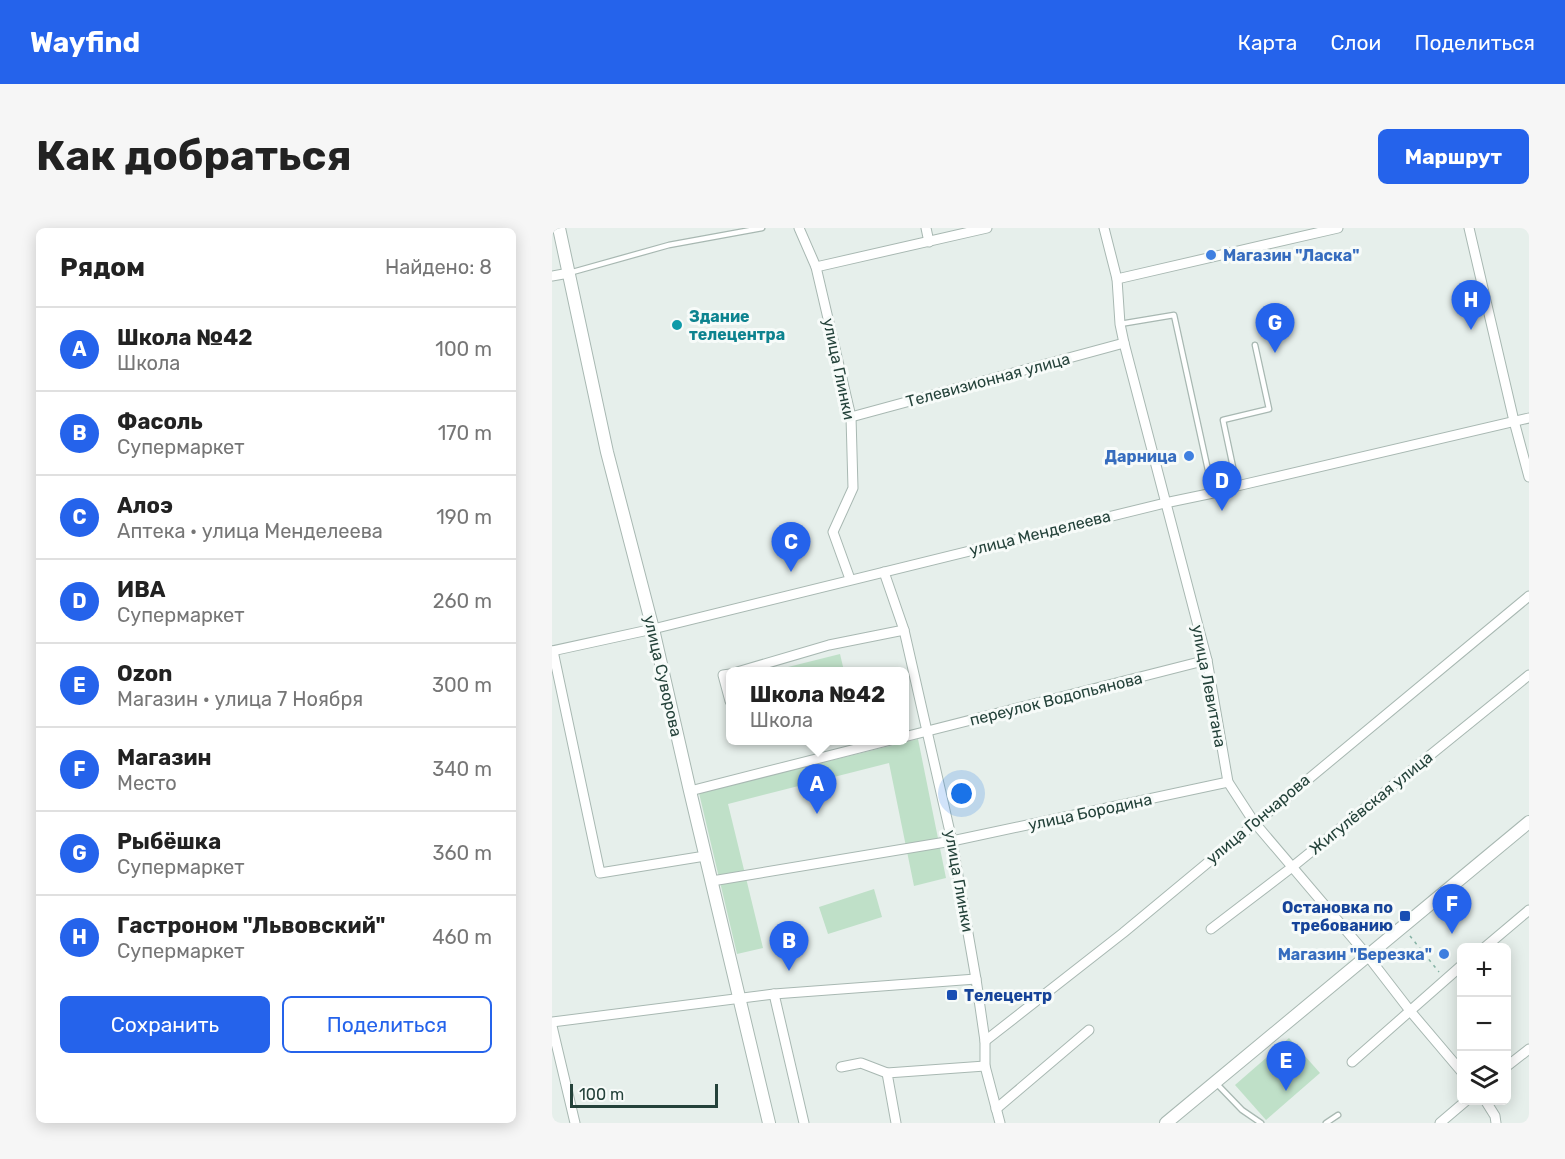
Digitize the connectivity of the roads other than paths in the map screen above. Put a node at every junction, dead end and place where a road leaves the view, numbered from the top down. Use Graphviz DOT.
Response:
graph roads {
  1 [pos="559,228"];
  2 [pos="762,228"];
  3 [pos="799,228"];
  4 [pos="926,228"];
  5 [pos="987,228"];
  6 [pos="1104,228"];
  7 [pos="1338,228"];
  8 [pos="1469,228"];
  9 [pos="929,242"];
  10 [pos="816,267"];
  11 [pos="569,273"];
  12 [pos="552,276"];
  13 [pos="1117,279"];
  14 [pos="1120,324"];
  15 [pos="1124,343"];
  16 [pos="1255,345"];
  17 [pos="851,417"];
  18 [pos="1529,418"];
  19 [pos="1514,421"];
  20 [pos="1529,477"];
  21 [pos="1236,486"];
  22 [pos="1213,493"];
  23 [pos="1166,503"];
  24 [pos="884,572"];
  25 [pos="850,579"];
  26 [pos="1529,596"];
  27 [pos="653,629"];
  28 [pos="904,630"];
  29 [pos="552,651"];
  30 [pos="1207,660"];
  31 [pos="754,667"];
  32 [pos="1529,675"];
  33 [pos="928,731"];
  34 [pos="909,736"];
  35 [pos="875,745"];
  36 [pos="1228,782"];
  37 [pos="690,791"];
  38 [pos="1254,822"];
  39 [pos="1529,822"];
  40 [pos="952,841"];
  41 [pos="705,856"];
  42 [pos="1291,868"];
  43 [pos="712,881"];
  44 [pos="1529,910"];
  45 [pos="1211,929"];
  46 [pos="1490,943"];
  47 [pos="1367,955"];
  48 [pos="1457,969"];
  49 [pos="976,979"];
  50 [pos="774,994"];
  51 [pos="740,999"];
  52 [pos="1410,1012"];
  53 [pos="552,1024"];
  54 [pos="1089,1030"];
  55 [pos="985,1041"];
  56 [pos="1529,1049"];
  57 [pos="1352,1062"];
  58 [pos="1511,1063"];
  59 [pos="985,1066"];
  60 [pos="1457,1066"];
  61 [pos="841,1067"];
  62 [pos="887,1073"];
  63 [pos="1216,1083"];
  64 [pos="1462,1105"];
  65 [pos="1488,1105"];
  66 [pos="996,1109"];
  67 [pos="1338,1115"];
  68 [pos="575,1123"];
  69 [pos="769,1123"];
  70 [pos="804,1123"];
  71 [pos="896,1123"];
  72 [pos="1000,1123"];
  73 [pos="1166,1123"];
  74 [pos="1261,1123"];
  75 [pos="1326,1123"];
  76 [pos="1440,1123"];
  77 [pos="1496,1123"];
  1 -- 11 [label="street, улица Суворова"];
  2 -- 11 [label="lane"];
  3 -- 10 [label="street, улица Глинки"];
  4 -- 9 [label="street"];
  5 -- 9 [label="street"];
  6 -- 13 [label="street, улица Левитана"];
  7 -- 13 [label="street"];
  8 -- 19 [label="street"];
  9 -- 10 [label="street"];
  10 -- 17 [label="street, улица Глинки"];
  11 -- 12 [label="street"];
  11 -- 27 [label="street, улица Суворова"];
  13 -- 14 [label="street, улица Левитана"];
  14 -- 15 [label="street, улица Левитана"];
  14 -- 22 [label="lane"];
  15 -- 17 [label="street, Телевизионная улица"];
  15 -- 23 [label="street, улица Левитана"];
  16 -- 21 [label="lane"];
  17 -- 25 [label="street, улица Глинки"];
  18 -- 19 [label="street, улица Менделеева"];
  19 -- 20 [label="street"];
  19 -- 21 [label="street, улица Менделеева"];
  21 -- 22 [label="street, улица Менделеева"];
  22 -- 23 [label="street, улица Менделеева"];
  23 -- 24 [label="street, улица Менделеева"];
  23 -- 30 [label="street, улица Левитана"];
  24 -- 25 [label="street, улица Менделеева"];
  24 -- 28 [label="street, улица Глинки"];
  25 -- 27 [label="street, улица Менделеева"];
  26 -- 38 [label="street, улица Гончарова"];
  27 -- 29 [label="street, улица Менделеева"];
  27 -- 37 [label="street, улица Суворова"];
  28 -- 31 [label="street"];
  28 -- 33 [label="street, улица Глинки"];
  29 -- 41 [label="street"];
  30 -- 33 [label="street, переулок Водопьянова"];
  30 -- 36 [label="street, улица Левитана"];
  32 -- 42 [label="street, Жигулёвская улица"];
  33 -- 34 [label="street, переулок Водопьянова"];
  33 -- 40 [label="street, улица Глинки"];
  35 -- 37 [label="street"];
  36 -- 38 [label="street, улица Левитана"];
  36 -- 40 [label="street, улица Бородина"];
  37 -- 41 [label="street, улица Суворова"];
  38 -- 42 [label="street, улица Левитана"];
  38 -- 55 [label="street, улица Гончарова"];
  39 -- 47 [label="street"];
  40 -- 43 [label="street, улица Бородина"];
  40 -- 49 [label="street, улица Глинки"];
  41 -- 43 [label="street, улица Суворова"];
  42 -- 45 [label="street, Жигулёвская улица"];
  42 -- 47 [label="street, улица Левитана"];
  43 -- 51 [label="street, улица Суворова"];
  44 -- 46 [label="street"];
  47 -- 52 [label="street, улица Левитана"];
  47 -- 63 [label="street"];
  48 -- 52 [label="street"];
  49 -- 50 [label="street"];
  49 -- 55 [label="street, улица Глинки"];
  50 -- 51 [label="street"];
  50 -- 70 [label="street"];
  51 -- 53 [label="street"];
  51 -- 69 [label="street, улица Суворова"];
  52 -- 57 [label="street"];
  52 -- 60 [label="street, улица Левитана"];
  53 -- 68 [label="street"];
  54 -- 66 [label="street"];
  55 -- 59 [label="street, улица Глинки"];
  56 -- 58 [label="street"];
  59 -- 62 [label="street"];
  59 -- 66 [label="street, улица Глинки"];
  61 -- 62 [label="street"];
  62 -- 71 [label="street"];
  63 -- 73 [label="street"];
  63 -- 74 [label="lane"];
  64 -- 76 [label="street"];
  65 -- 77 [label="street"];
  66 -- 72 [label="street, улица Глинки"];
  67 -- 75 [label="lane"];
}
